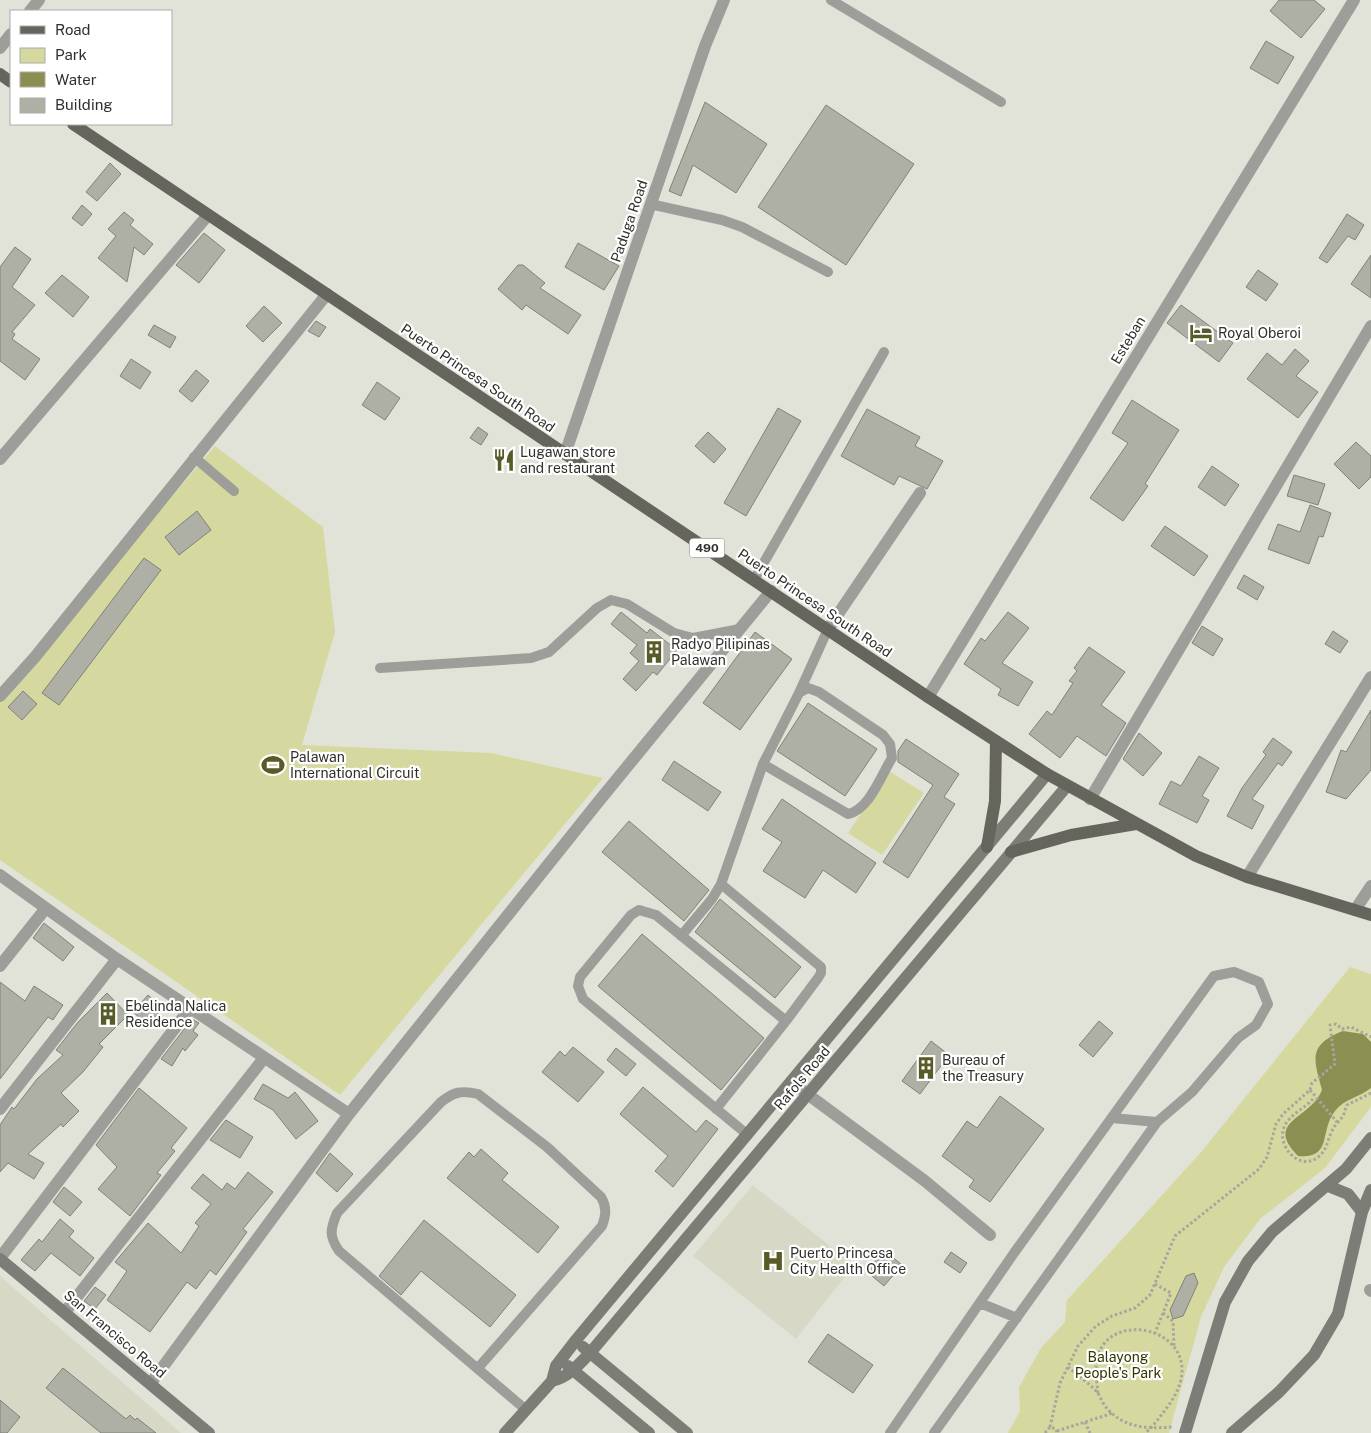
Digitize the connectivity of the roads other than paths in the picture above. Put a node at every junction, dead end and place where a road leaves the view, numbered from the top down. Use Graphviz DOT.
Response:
graph roads {
  1 [pos="39,0"];
  2 [pos="724,0"];
  3 [pos="831,0"];
  4 [pos="1354,0"];
  5 [pos="31,10"];
  6 [pos="10,35"];
  7 [pos="0,48"];
  8 [pos="1000,102"];
  9 [pos="74,125"];
  10 [pos="650,204"];
  11 [pos="208,215"];
  12 [pos="828,272"];
  13 [pos="326,294"];
  14 [pos="1371,326"];
  15 [pos="884,352"];
  16 [pos="566,454"];
  17 [pos="194,457"];
  18 [pos="0,459"];
  19 [pos="234,491"];
  20 [pos="920,493"];
  21 [pos="754,580"];
  22 [pos="771,591"];
  23 [pos="740,629"];
  24 [pos="828,629"];
  25 [pos="380,668"];
  26 [pos="1371,677"];
  27 [pos="799,693"];
  28 [pos="0,696"];
  29 [pos="928,696"];
  30 [pos="996,741"];
  31 [pos="763,764"];
  32 [pos="1047,774"];
  33 [pos="1067,786"];
  34 [pos="1090,799"];
  35 [pos="1136,824"];
  36 [pos="987,847"];
  37 [pos="1011,852"];
  38 [pos="0,875"];
  39 [pos="1247,877"];
  40 [pos="721,884"];
  41 [pos="1371,886"];
  42 [pos="46,908"];
  43 [pos="1355,910"];
  44 [pos="1371,915"];
  45 [pos="681,936"];
  46 [pos="117,959"];
  47 [pos="0,966"];
  48 [pos="191,1007"];
  49 [pos="786,1021"];
  50 [pos="264,1058"];
  51 [pos="791,1082"];
  52 [pos="808,1094"];
  53 [pos="0,1109"];
  54 [pos="716,1109"];
  55 [pos="349,1114"];
  56 [pos="1112,1118"];
  57 [pos="1157,1122"];
  58 [pos="748,1135"];
  59 [pos="1371,1138"];
  60 [pos="1328,1186"];
  61 [pos="1371,1190"];
  62 [pos="1362,1212"];
  63 [pos="990,1235"];
  64 [pos="0,1258"];
  65 [pos="980,1303"];
  66 [pos="65,1312"];
  67 [pos="1016,1318"];
  68 [pos="576,1340"];
  69 [pos="590,1352"];
  70 [pos="560,1360"];
  71 [pos="478,1368"];
  72 [pos="573,1370"];
  73 [pos="552,1381"];
  74 [pos="151,1383"];
  75 [pos="525,1409"];
  76 [pos="1189,1431"];
  77 [pos="209,1433"];
  78 [pos="504,1433"];
  79 [pos="649,1433"];
  80 [pos="687,1433"];
  81 [pos="890,1433"];
  82 [pos="934,1433"];
  83 [pos="1232,1433"];
  1 -- 5 [label="street"];
  2 -- 10 [label="street, Paduga Road"];
  3 -- 8 [label="lane"];
  4 -- 29 [label="street, Esteban"];
  6 -- 7 [label="street"];
  9 -- 11 [label="main road, Puerto Princesa South Road / 490"];
  10 -- 12 [label="lane"];
  10 -- 16 [label="street, Paduga Road"];
  11 -- 13 [label="main road, Puerto Princesa South Road / 490"];
  11 -- 18 [label="street"];
  13 -- 16 [label="main road, Puerto Princesa South Road / 490"];
  13 -- 17 [label="street"];
  14 -- 34 [label="street"];
  15 -- 21 [label="lane"];
  16 -- 21 [label="main road, Puerto Princesa South Road / 490"];
  17 -- 19 [label="lane"];
  17 -- 28 [label="street"];
  20 -- 24 [label="street"];
  21 -- 22 [label="main road, Puerto Princesa South Road / 490"];
  22 -- 23 [label="street"];
  22 -- 24 [label="main road, Puerto Princesa South Road / 490"];
  23 -- 25 [label="lane"];
  23 -- 55 [label="street"];
  24 -- 27 [label="lane"];
  24 -- 29 [label="main road, Puerto Princesa South Road / 490"];
  26 -- 39 [label="street"];
  27 -- 31 [label="lane"];
  27 -- 31 [label="lane"];
  29 -- 30 [label="main road, Puerto Princesa South Road / 490"];
  30 -- 32 [label="main road, Puerto Princesa South Road / 490"];
  30 -- 36 [label="main road"];
  31 -- 40 [label="lane"];
  32 -- 33 [label="main road, Puerto Princesa South Road / 490"];
  32 -- 36 [label="street, Rafols Road"];
  33 -- 34 [label="main road, Puerto Princesa South Road / 490"];
  33 -- 37 [label="street, Rafols Road"];
  34 -- 35 [label="main road, Puerto Princesa South Road / 490"];
  35 -- 37 [label="main road"];
  35 -- 39 [label="main road, Puerto Princesa South Road / 490"];
  36 -- 51 [label="street, Rafols Road"];
  37 -- 52 [label="street, Rafols Road"];
  38 -- 42 [label="street"];
  39 -- 43 [label="main road, Puerto Princesa South Road / 490"];
  40 -- 45 [label="lane"];
  40 -- 49 [label="lane"];
  41 -- 43 [label="street"];
  42 -- 46 [label="street"];
  42 -- 47 [label="street"];
  43 -- 44 [label="main road, Puerto Princesa South Road / 490"];
  45 -- 49 [label="lane"];
  45 -- 54 [label="lane"];
  46 -- 48 [label="street"];
  46 -- 53 [label="street"];
  48 -- 50 [label="street"];
  48 -- 64 [label="street"];
  49 -- 54 [label="lane"];
  50 -- 55 [label="street"];
  50 -- 66 [label="street"];
  51 -- 52 [label="street"];
  51 -- 58 [label="street, Rafols Road"];
  52 -- 63 [label="street"];
  52 -- 69 [label="street, Rafols Road"];
  54 -- 58 [label="lane"];
  55 -- 74 [label="street"];
  56 -- 57 [label="lane"];
  56 -- 57 [label="lane"];
  56 -- 65 [label="lane"];
  57 -- 67 [label="lane"];
  58 -- 68 [label="street, Rafols Road"];
  59 -- 60 [label="street"];
  60 -- 62 [label="street"];
  60 -- 76 [label="street"];
  61 -- 62 [label="street"];
  62 -- 83 [label="street"];
  64 -- 66 [label="street, San Francisco Road"];
  65 -- 67 [label="lane"];
  65 -- 81 [label="lane"];
  66 -- 74 [label="street, San Francisco Road"];
  67 -- 82 [label="lane"];
  68 -- 69 [label="street"];
  68 -- 70 [label="street, Rafols Road"];
  69 -- 72 [label="street, Rafols Road"];
  69 -- 80 [label="street"];
  70 -- 72 [label="street"];
  70 -- 73 [label="street, Rafols Road"];
  71 -- 71 [label="lane"];
  71 -- 75 [label="lane"];
  72 -- 73 [label="street, Rafols Road"];
  72 -- 79 [label="street"];
  73 -- 75 [label="street, Rafols Road"];
  74 -- 77 [label="street, San Francisco Road"];
  75 -- 78 [label="street, Rafols Road"];
}
